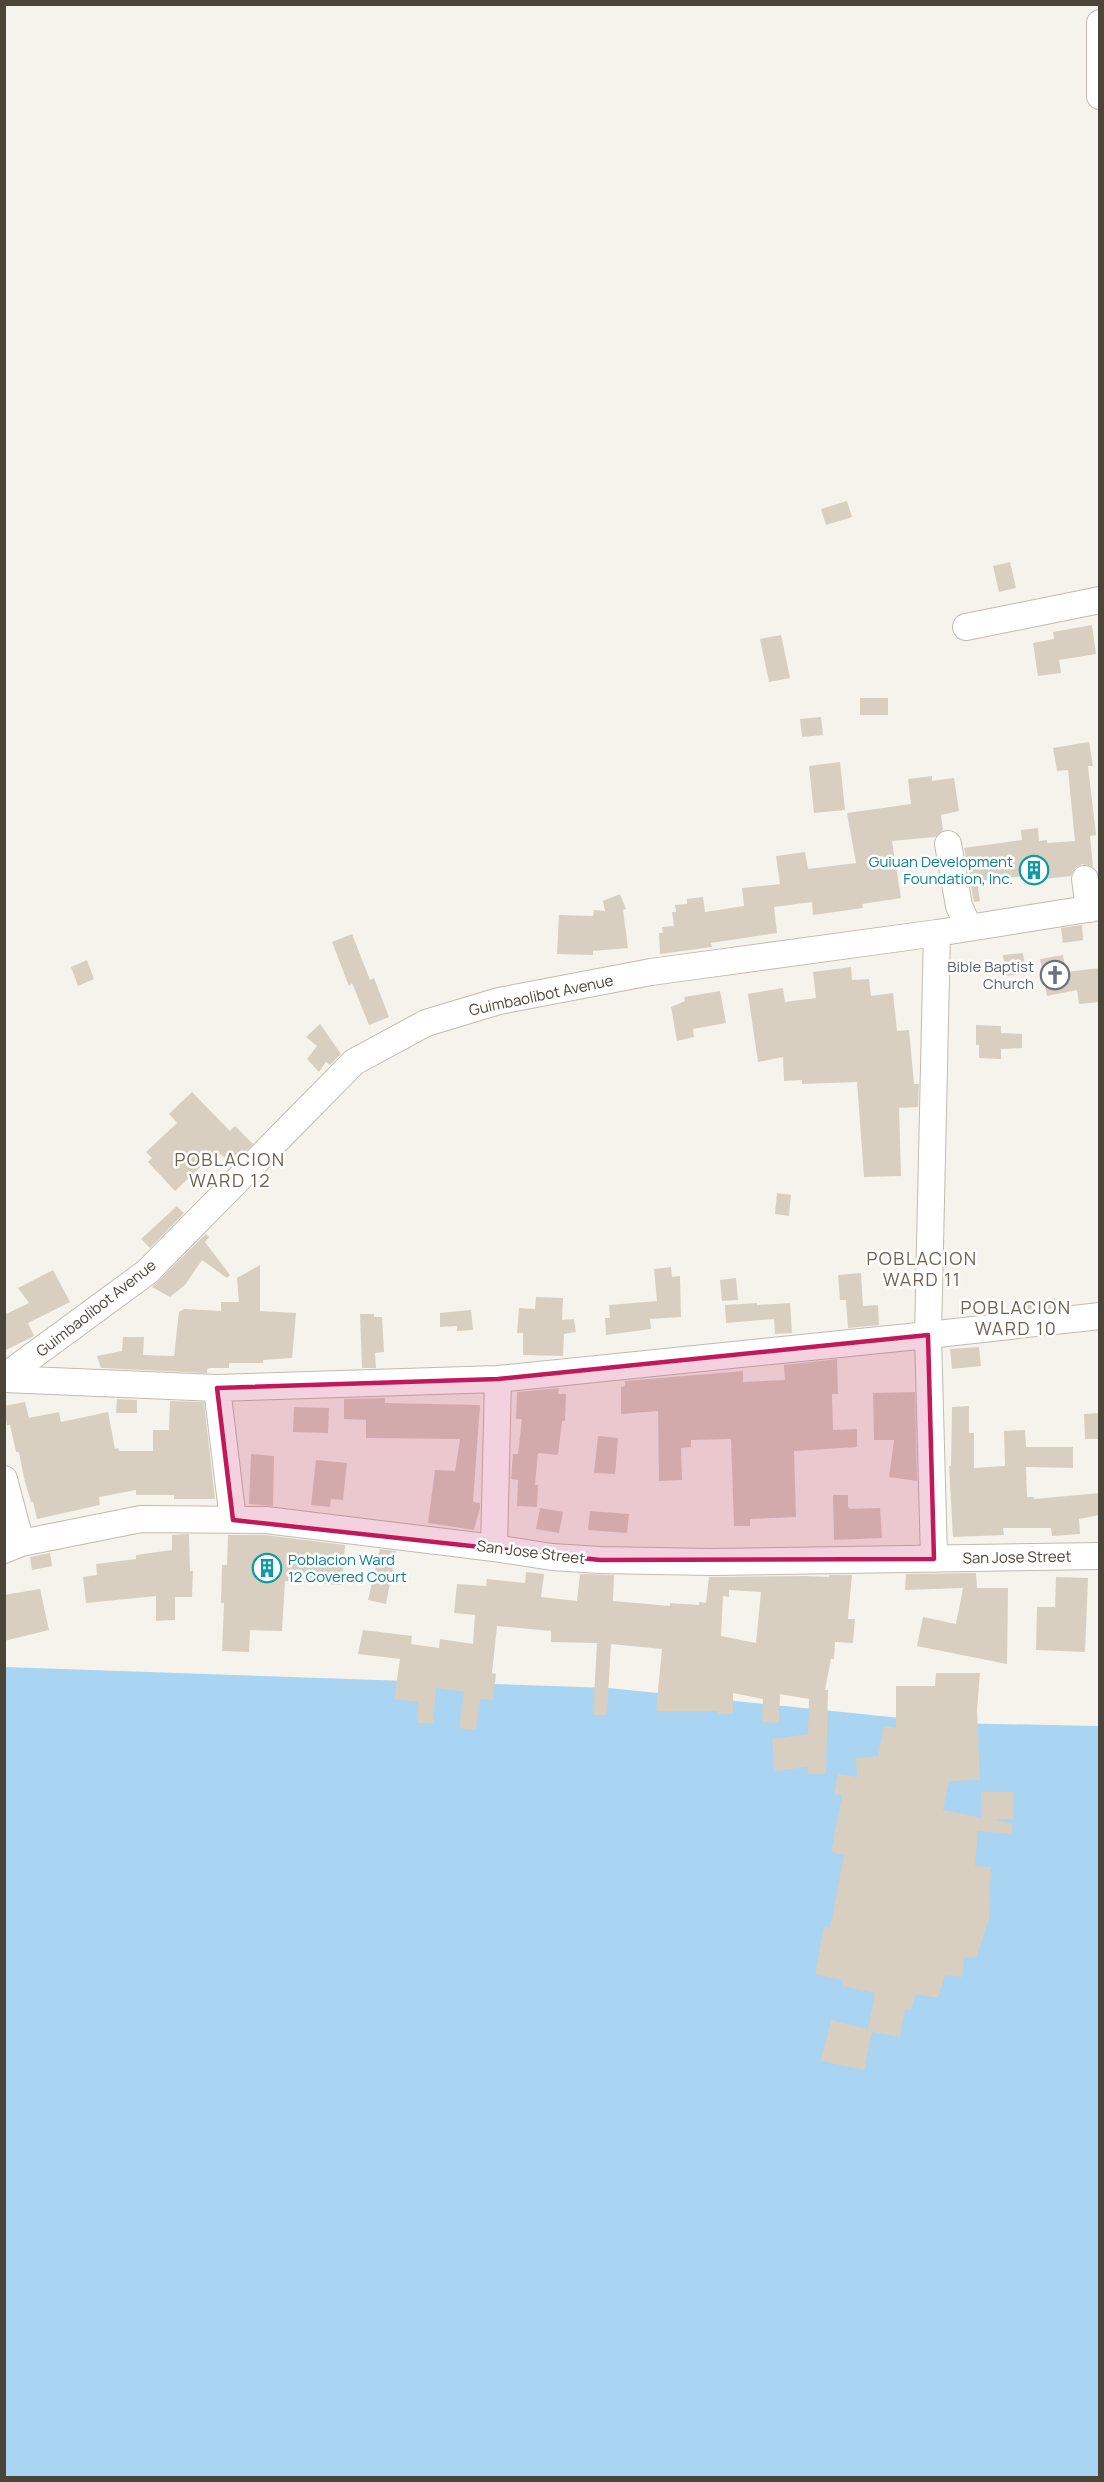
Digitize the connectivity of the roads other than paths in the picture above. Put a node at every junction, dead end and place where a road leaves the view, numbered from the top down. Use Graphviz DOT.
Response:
graph roads {
  1 [pos="1100,23"];
  2 [pos="1100,96"];
  3 [pos="1100,600"];
  4 [pos="966,627"];
  5 [pos="948,844"];
  6 [pos="1085,879"];
  7 [pos="1094,908"];
  8 [pos="969,928"];
  9 [pos="937,933"];
  10 [pos="1100,1316"];
  11 [pos="928,1335"];
  12 [pos="4,1378"];
  13 [pos="498,1378"];
  14 [pos="217,1388"];
  15 [pos="4,1479"];
  16 [pos="233,1520"];
  17 [pos="13,1546"];
  18 [pos="494,1548"];
  19 [pos="1100,1556"];
  20 [pos="934,1559"];
  1 -- 2 [label="street"];
  3 -- 4 [label="street"];
  5 -- 8 [label="street"];
  6 -- 7 [label="street"];
  7 -- 8 [label="street, Guimbaolibot Avenue"];
  8 -- 9 [label="street, Guimbaolibot Avenue"];
  9 -- 11 [label="street"];
  9 -- 12 [label="street, Guimbaolibot Avenue"];
  10 -- 11 [label="street"];
  11 -- 13 [label="street"];
  11 -- 20 [label="street"];
  12 -- 14 [label="street"];
  13 -- 14 [label="street"];
  13 -- 18 [label="street"];
  14 -- 16 [label="street"];
  15 -- 17 [label="street"];
  16 -- 17 [label="street, San Jose Street"];
  16 -- 18 [label="street, San Jose Street"];
  18 -- 20 [label="street, San Jose Street"];
  19 -- 20 [label="street, San Jose Street"];
}
